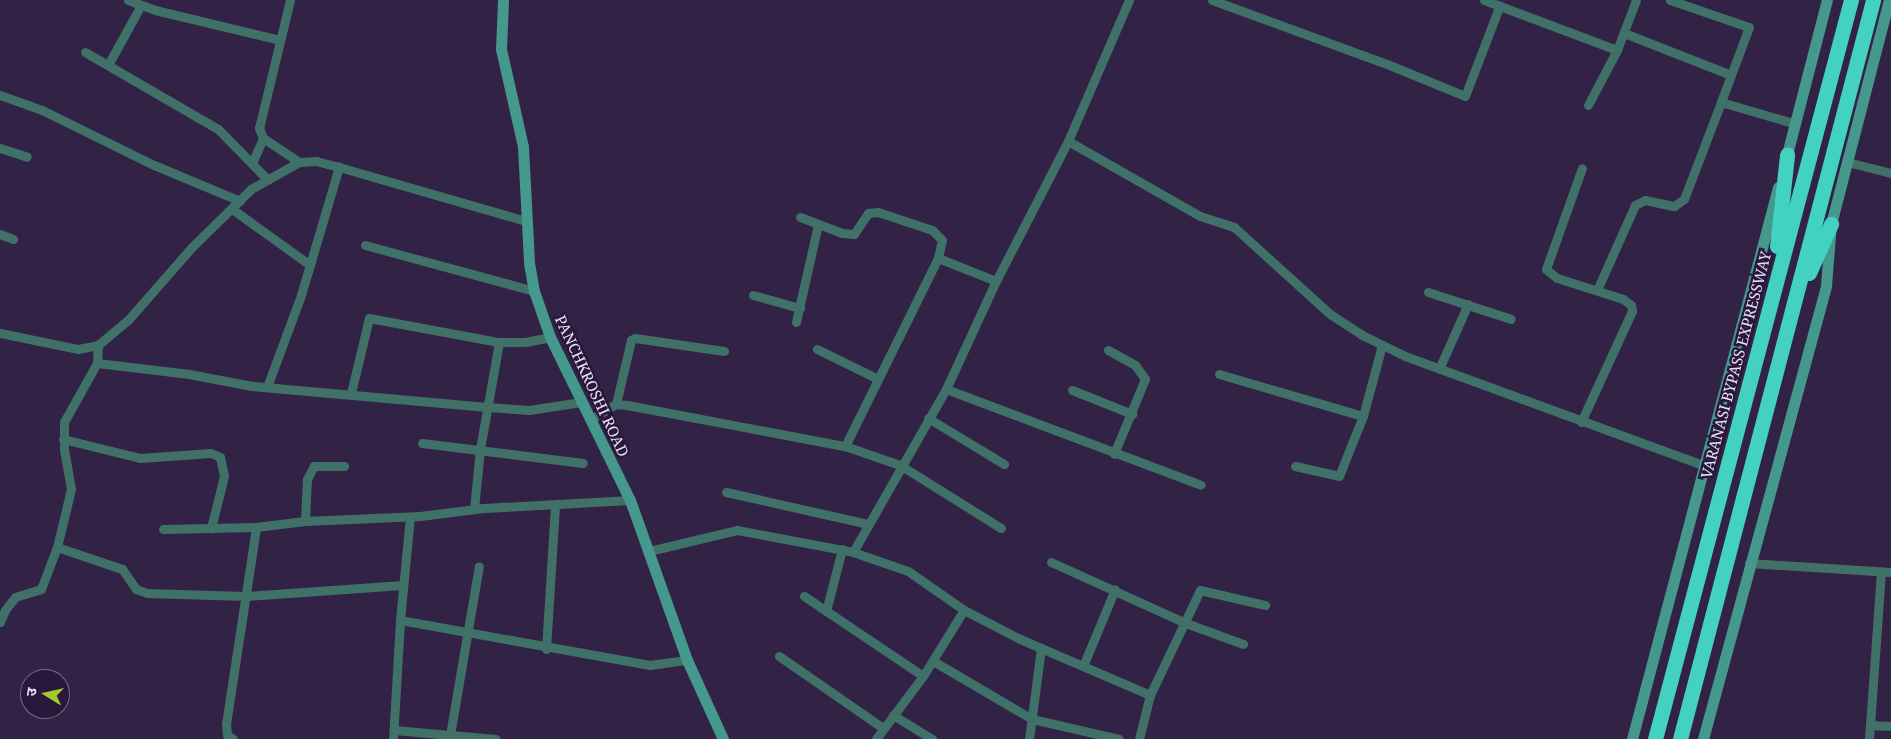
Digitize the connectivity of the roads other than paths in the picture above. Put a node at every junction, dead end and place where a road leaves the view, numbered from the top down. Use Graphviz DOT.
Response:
graph roads {
  1 [pos="128,0"];
  2 [pos="290,0"];
  3 [pos="503,0"];
  4 [pos="1129,0"];
  5 [pos="1212,0"];
  6 [pos="1484,0"];
  7 [pos="1636,0"];
  8 [pos="1670,0"];
  9 [pos="1827,0"];
  10 [pos="1851,0"];
  11 [pos="1873,0"];
  12 [pos="1889,0"];
  13 [pos="141,5"];
  14 [pos="1500,6"];
  15 [pos="1624,33"];
  16 [pos="280,40"];
  17 [pos="1616,50"];
  18 [pos="85,52"];
  19 [pos="108,65"];
  20 [pos="1732,75"];
  21 [pos="0,95"];
  22 [pos="1721,102"];
  23 [pos="1588,106"];
  24 [pos="1796,124"];
  25 [pos="263,138"];
  26 [pos="1068,141"];
  27 [pos="0,148"];
  28 [pos="1787,156"];
  29 [pos="27,158"];
  30 [pos="299,162"];
  31 [pos="1847,162"];
  32 [pos="252,163"];
  33 [pos="339,167"];
  34 [pos="1582,168"];
  35 [pos="1891,173"];
  36 [pos="268,180"];
  37 [pos="240,201"];
  38 [pos="232,208"];
  39 [pos="800,218"];
  40 [pos="526,220"];
  41 [pos="818,224"];
  42 [pos="1831,224"];
  43 [pos="0,234"];
  44 [pos="13,239"];
  45 [pos="365,244"];
  46 [pos="938,258"];
  47 [pos="310,265"];
  48 [pos="996,281"];
  49 [pos="534,290"];
  50 [pos="1597,290"];
  51 [pos="1428,292"];
  52 [pos="753,295"];
  53 [pos="1468,304"];
  54 [pos="800,308"];
  55 [pos="1792,311"];
  56 [pos="1766,317"];
  57 [pos="1511,319"];
  58 [pos="796,322"];
  59 [pos="0,333"];
  60 [pos="550,337"];
  61 [pos="499,342"];
  62 [pos="98,345"];
  63 [pos="1382,345"];
  64 [pos="817,349"];
  65 [pos="1108,350"];
  66 [pos="724,351"];
  67 [pos="97,363"];
  68 [pos="1438,369"];
  69 [pos="1219,374"];
  70 [pos="878,379"];
  71 [pos="267,387"];
  72 [pos="946,389"];
  73 [pos="1072,390"];
  74 [pos="352,393"];
  75 [pos="581,402"];
  76 [pos="616,404"];
  77 [pos="487,407"];
  78 [pos="1132,414"];
  79 [pos="1364,416"];
  80 [pos="928,418"];
  81 [pos="590,420"];
  82 [pos="1581,422"];
  83 [pos="64,439"];
  84 [pos="422,443"];
  85 [pos="845,446"];
  86 [pos="480,448"];
  87 [pos="1114,454"];
  88 [pos="584,463"];
  89 [pos="1004,464"];
  90 [pos="900,465"];
  91 [pos="344,466"];
  92 [pos="1295,466"];
  93 [pos="1706,466"];
  94 [pos="1201,485"];
  95 [pos="726,492"];
  96 [pos="630,500"];
  97 [pos="555,506"];
  98 [pos="474,509"];
  99 [pos="410,517"];
  100 [pos="305,521"];
  101 [pos="868,524"];
  102 [pos="256,527"];
  103 [pos="211,528"];
  104 [pos="1001,528"];
  105 [pos="163,529"];
  106 [pos="57,547"];
  107 [pos="842,549"];
  108 [pos="649,551"];
  109 [pos="853,552"];
  110 [pos="1051,562"];
  111 [pos="1749,563"];
  112 [pos="479,566"];
  113 [pos="1886,572"];
  114 [pos="404,585"];
  115 [pos="1115,589"];
  116 [pos="246,596"];
  117 [pos="804,596"];
  118 [pos="1265,605"];
  119 [pos="964,610"];
  120 [pos="826,611"];
  121 [pos="400,620"];
  122 [pos="0,622"];
  123 [pos="1183,622"];
  124 [pos="468,630"];
  125 [pos="1243,644"];
  126 [pos="1042,648"];
  127 [pos="546,649"];
  128 [pos="779,656"];
  129 [pos="687,660"];
  130 [pos="933,661"];
  131 [pos="1083,666"];
  132 [pos="924,676"];
  133 [pos="1150,696"];
  134 [pos="893,715"];
  135 [pos="1032,719"];
  136 [pos="1870,725"];
  137 [pos="1891,726"];
  138 [pos="883,728"];
  139 [pos="393,734"];
  140 [pos="450,735"];
  141 [pos="233,739"];
  142 [pos="496,739"];
  143 [pos="723,739"];
  144 [pos="876,739"];
  145 [pos="932,739"];
  146 [pos="1029,739"];
  147 [pos="1119,739"];
  148 [pos="1139,739"];
  149 [pos="1632,739"];
  150 [pos="1655,739"];
  151 [pos="1680,739"];
  152 [pos="1703,739"];
  153 [pos="1869,739"];
  1 -- 13 [label="street"];
  2 -- 16 [label="street"];
  3 -- 40 [label="street, PANCHKROSHI ROAD"];
  4 -- 26 [label="street"];
  5 -- 14 [label="street"];
  6 -- 14 [label="street"];
  7 -- 15 [label="street"];
  8 -- 20 [label="street"];
  9 -- 24 [label="street"];
  10 -- 56 [label="highway, VARANASI BYPASS EXPRESSWAY"];
  11 -- 55 [label="highway"];
  12 -- 31 [label="street"];
  13 -- 16 [label="street"];
  13 -- 19 [label="street"];
  14 -- 17 [label="street"];
  15 -- 17 [label="street"];
  15 -- 20 [label="street"];
  16 -- 25 [label="street"];
  17 -- 23 [label="street"];
  18 -- 19 [label="street"];
  19 -- 32 [label="street"];
  20 -- 22 [label="street"];
  21 -- 37 [label="street"];
  22 -- 24 [label="street"];
  22 -- 50 [label="street"];
  24 -- 28 [label="street"];
  25 -- 30 [label="street"];
  25 -- 32 [label="street"];
  26 -- 48 [label="street"];
  26 -- 63 [label="street"];
  27 -- 29 [label="street"];
  28 -- 56 [label="highway"];
  28 -- 93 [label="street"];
  30 -- 33 [label="street"];
  30 -- 36 [label="street"];
  31 -- 35 [label="street"];
  31 -- 42 [label="street"];
  32 -- 36 [label="street"];
  33 -- 40 [label="street"];
  33 -- 47 [label="street"];
  34 -- 50 [label="street"];
  36 -- 37 [label="street"];
  37 -- 38 [label="street"];
  38 -- 47 [label="street"];
  38 -- 62 [label="street"];
  39 -- 41 [label="street"];
  40 -- 49 [label="street, PANCHKROSHI ROAD"];
  41 -- 46 [label="street"];
  41 -- 54 [label="street"];
  42 -- 55 [label="highway"];
  42 -- 111 [label="street"];
  43 -- 44 [label="street"];
  45 -- 49 [label="street"];
  46 -- 48 [label="street"];
  46 -- 70 [label="street"];
  47 -- 71 [label="street"];
  48 -- 72 [label="street"];
  49 -- 60 [label="street, PANCHKROSHI ROAD"];
  50 -- 82 [label="street"];
  51 -- 53 [label="street"];
  52 -- 54 [label="street"];
  53 -- 57 [label="street"];
  53 -- 68 [label="street"];
  54 -- 58 [label="street"];
  55 -- 151 [label="highway"];
  56 -- 150 [label="highway, VARANASI BYPASS EXPRESSWAY"];
  59 -- 62 [label="street"];
  60 -- 61 [label="street"];
  60 -- 75 [label="street, PANCHKROSHI ROAD"];
  61 -- 74 [label="street"];
  61 -- 77 [label="street"];
  62 -- 67 [label="street"];
  63 -- 68 [label="street"];
  63 -- 79 [label="street"];
  64 -- 70 [label="street"];
  65 -- 78 [label="street"];
  66 -- 76 [label="street"];
  67 -- 71 [label="street"];
  67 -- 83 [label="street"];
  68 -- 82 [label="street"];
  69 -- 79 [label="street"];
  70 -- 85 [label="street"];
  71 -- 74 [label="street"];
  72 -- 80 [label="street"];
  72 -- 87 [label="street"];
  73 -- 78 [label="street"];
  74 -- 77 [label="street"];
  75 -- 77 [label="street"];
  75 -- 81 [label="street, PANCHKROSHI ROAD"];
  76 -- 81 [label="street"];
  76 -- 85 [label="street"];
  77 -- 86 [label="street"];
  78 -- 87 [label="street"];
  79 -- 92 [label="street"];
  80 -- 89 [label="street"];
  80 -- 90 [label="street"];
  81 -- 96 [label="street, PANCHKROSHI ROAD"];
  82 -- 93 [label="street"];
  83 -- 103 [label="street"];
  83 -- 106 [label="street"];
  84 -- 86 [label="street"];
  85 -- 90 [label="street"];
  86 -- 88 [label="street"];
  86 -- 98 [label="street"];
  87 -- 94 [label="street"];
  90 -- 101 [label="street"];
  90 -- 104 [label="street"];
  91 -- 100 [label="street"];
  93 -- 149 [label="street"];
  95 -- 101 [label="street"];
  96 -- 97 [label="street"];
  96 -- 108 [label="street, PANCHKROSHI ROAD"];
  97 -- 98 [label="street"];
  97 -- 127 [label="street"];
  98 -- 99 [label="street"];
  99 -- 100 [label="street"];
  99 -- 114 [label="street"];
  100 -- 102 [label="street"];
  101 -- 109 [label="street"];
  102 -- 103 [label="street"];
  102 -- 116 [label="street"];
  103 -- 105 [label="street"];
  106 -- 116 [label="street"];
  106 -- 122 [label="street"];
  107 -- 108 [label="street"];
  107 -- 109 [label="street"];
  107 -- 120 [label="street"];
  108 -- 129 [label="street, PANCHKROSHI ROAD"];
  109 -- 119 [label="street"];
  110 -- 115 [label="street"];
  111 -- 113 [label="street"];
  111 -- 152 [label="street"];
  112 -- 124 [label="street"];
  113 -- 136 [label="street"];
  114 -- 116 [label="street"];
  114 -- 121 [label="street"];
  115 -- 123 [label="street"];
  115 -- 131 [label="street"];
  116 -- 141 [label="street"];
  117 -- 120 [label="street"];
  118 -- 123 [label="street"];
  119 -- 126 [label="street"];
  119 -- 130 [label="street"];
  120 -- 132 [label="street"];
  121 -- 124 [label="street"];
  121 -- 139 [label="street"];
  123 -- 125 [label="street"];
  123 -- 133 [label="street"];
  124 -- 127 [label="street"];
  124 -- 140 [label="street"];
  126 -- 131 [label="street"];
  126 -- 135 [label="street"];
  127 -- 129 [label="street"];
  128 -- 138 [label="street"];
  129 -- 143 [label="street, PANCHKROSHI ROAD"];
  130 -- 132 [label="street"];
  130 -- 135 [label="street"];
  131 -- 133 [label="street"];
  132 -- 134 [label="street"];
  133 -- 148 [label="street"];
  134 -- 138 [label="street"];
  134 -- 145 [label="street"];
  135 -- 146 [label="street"];
  135 -- 147 [label="street"];
  136 -- 137 [label="street"];
  136 -- 153 [label="street"];
  138 -- 144 [label="street"];
  139 -- 140 [label="street"];
  140 -- 142 [label="street"];
}
